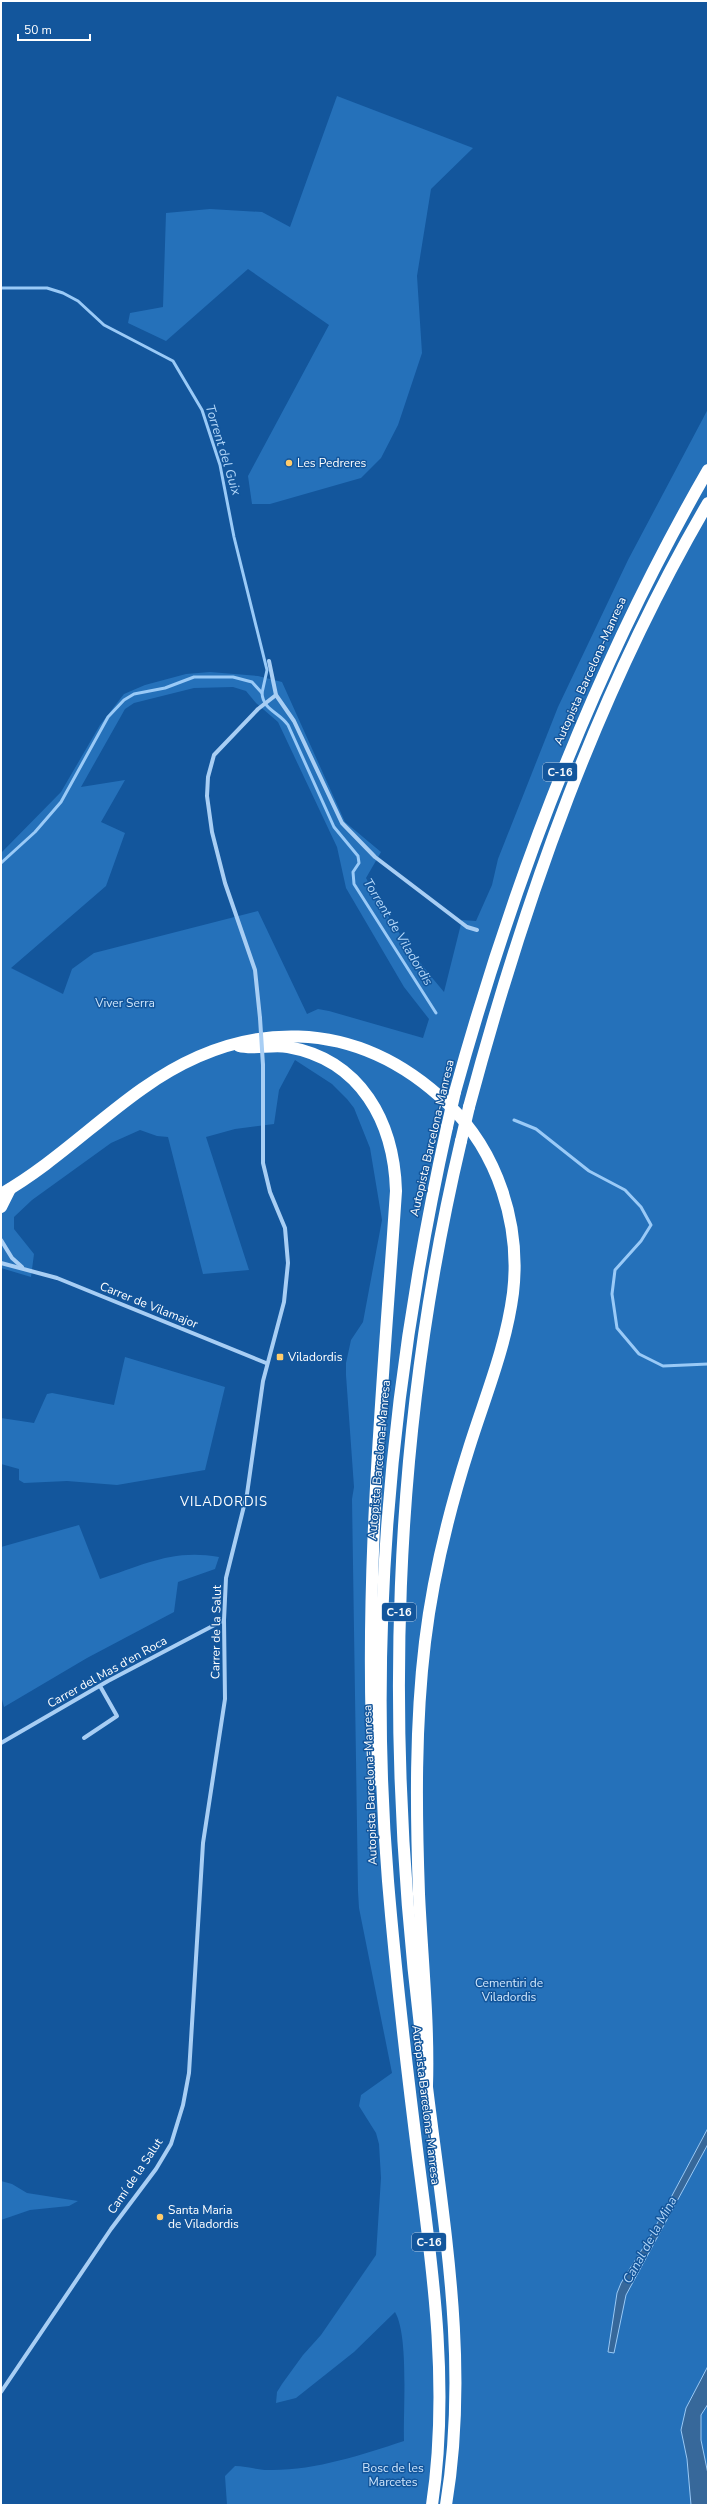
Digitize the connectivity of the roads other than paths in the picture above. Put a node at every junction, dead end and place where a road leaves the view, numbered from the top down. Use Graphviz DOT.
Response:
graph roads {
  1 [pos="708,470"];
  2 [pos="708,503"];
  3 [pos="269,661"];
  4 [pos="276,695"];
  5 [pos="477,930"];
  6 [pos="234,1045"];
  7 [pos="6,1192"];
  8 [pos="1,1207"];
  9 [pos="1,1240"];
  10 [pos="1,1263"];
  11 [pos="24,1268"];
  12 [pos="266,1363"];
  13 [pos="224,1620"];
  14 [pos="100,1686"];
  15 [pos="84,1738"];
  16 [pos="1,1743"];
  17 [pos="203,1843"];
  18 [pos="397,1980"];
  19 [pos="427,2086"];
  20 [pos="1,2392"];
  21 [pos="432,2505"];
  22 [pos="446,2505"];
  1 -- 18 [label="highway, Autopista Barcelona-Manresa / C-16, bridge"];
  2 -- 19 [label="highway, Autopista Barcelona-Manresa / C-16, bridge"];
  3 -- 4 [label="street"];
  4 -- 5 [label="street"];
  4 -- 12 [label="street, Carrer de la Salut, bridge"];
  6 -- 7 [label="highway"];
  6 -- 18 [label="highway"];
  6 -- 19 [label="highway"];
  7 -- 8 [label="highway"];
  9 -- 11 [label="street"];
  10 -- 11 [label="street, Carrer de Vilamajor"];
  11 -- 12 [label="street, Carrer de Vilamajor"];
  12 -- 13 [label="street, Carrer de la Salut"];
  13 -- 14 [label="street, Carrer del Mas d'en Roca"];
  13 -- 17 [label="street, Carrer de la Salut"];
  14 -- 15 [label="street"];
  14 -- 16 [label="street, Carrer del Mas d'en Roca"];
  17 -- 20 [label="street, Camí de la Salut"];
  18 -- 21 [label="highway, Autopista Barcelona-Manresa / C-16"];
  19 -- 22 [label="highway, Autopista Barcelona-Manresa / C-16"];
}
